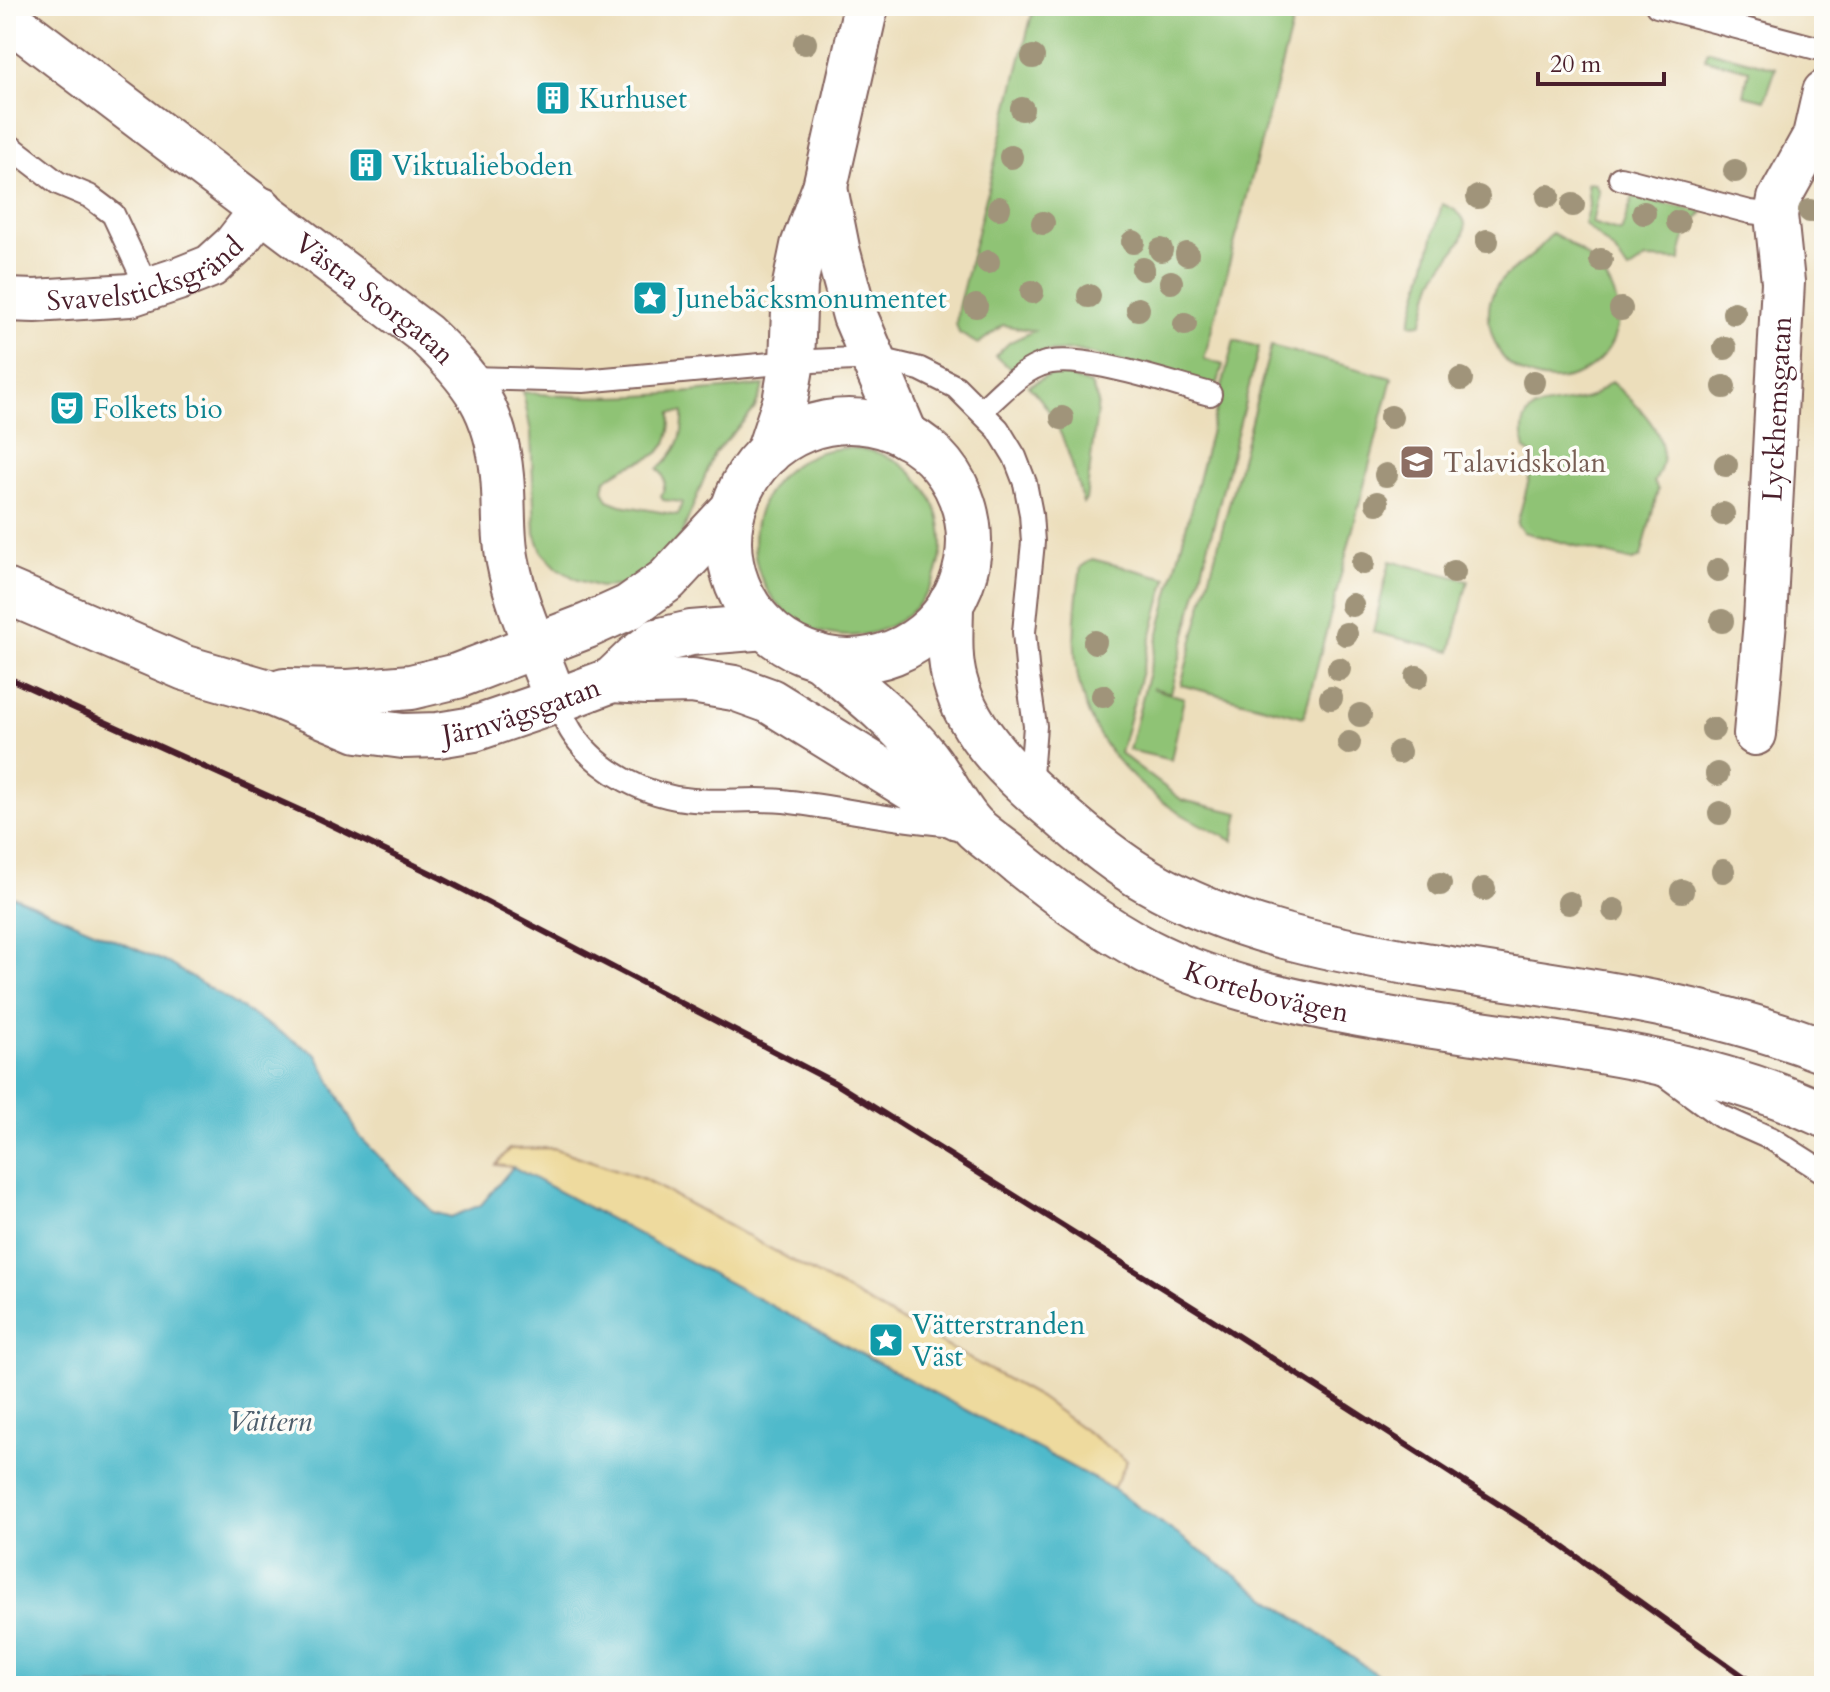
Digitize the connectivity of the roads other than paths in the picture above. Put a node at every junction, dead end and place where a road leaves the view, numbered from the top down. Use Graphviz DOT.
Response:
graph roads {
  1 [pos="866,6"];
  2 [pos="1657,6"];
  3 [pos="1727,16"];
  4 [pos="6,17"];
  5 [pos="1824,50"];
  6 [pos="1824,92"];
  7 [pos="1819,137"];
  8 [pos="6,143"];
  9 [pos="1620,178"];
  10 [pos="825,187"];
  11 [pos="262,209"];
  12 [pos="1776,215"];
  13 [pos="6,271"];
  14 [pos="148,289"];
  15 [pos="20,300"];
  16 [pos="874,358"];
  17 [pos="792,362"];
  18 [pos="469,378"];
  19 [pos="1210,394"];
  20 [pos="981,411"];
  21 [pos="906,436"];
  22 [pos="768,453"];
  23 [pos="733,509"];
  24 [pos="6,591"];
  25 [pos="951,603"];
  26 [pos="766,627"];
  27 [pos="536,645"];
  28 [pos="817,656"];
  29 [pos="612,680"];
  30 [pos="265,691"];
  31 [pos="556,701"];
  32 [pos="1755,734"];
  33 [pos="1030,789"];
  34 [pos="973,826"];
  35 [pos="1824,1051"];
  36 [pos="1642,1059"];
  37 [pos="1824,1115"];
  38 [pos="1824,1172"];
  1 -- 10 [label="street"];
  2 -- 3 [label="lane"];
  3 -- 5 [label="lane"];
  4 -- 11 [label="street, Västra Storgatan"];
  6 -- 7 [label="street, Lyckhemsgatan"];
  7 -- 12 [label="street, Lyckhemsgatan"];
  8 -- 14 [label="lane"];
  9 -- 12 [label="lane"];
  10 -- 16 [label="street"];
  10 -- 17 [label="street"];
  11 -- 14 [label="street, Svavelsticksgränd"];
  11 -- 18 [label="street, Västra Storgatan"];
  12 -- 32 [label="street, Lyckhemsgatan"];
  13 -- 15 [label="street"];
  14 -- 15 [label="street, Svavelsticksgränd"];
  16 -- 17 [label="lane"];
  16 -- 20 [label="lane"];
  16 -- 21 [label="street"];
  17 -- 18 [label="lane"];
  17 -- 22 [label="street"];
  18 -- 27 [label="street, Västra Storgatan"];
  19 -- 20 [label="lane"];
  20 -- 33 [label="lane"];
  21 -- 22 [label="street"];
  21 -- 25 [label="street"];
  22 -- 23 [label="street"];
  23 -- 26 [label="street"];
  23 -- 27 [label="street, Järnvägsgatan"];
  24 -- 30 [label="street, Järnvägsgatan"];
  25 -- 28 [label="street"];
  25 -- 33 [label="street, Kortebovägen"];
  26 -- 28 [label="street"];
  26 -- 29 [label="street, Järnvägsgatan"];
  27 -- 30 [label="street, Järnvägsgatan"];
  27 -- 31 [label="street, Västra Storgatan"];
  28 -- 34 [label="street, Kortebovägen"];
  29 -- 31 [label="street, Järnvägsgatan"];
  29 -- 34 [label="street"];
  30 -- 31 [label="street, Järnvägsgatan"];
  31 -- 34 [label="lane"];
  33 -- 35 [label="street, Kortebovägen"];
  34 -- 36 [label="street, Kortebovägen"];
  36 -- 37 [label="street, Kortebovägen"];
  36 -- 38 [label="lane"];
}
